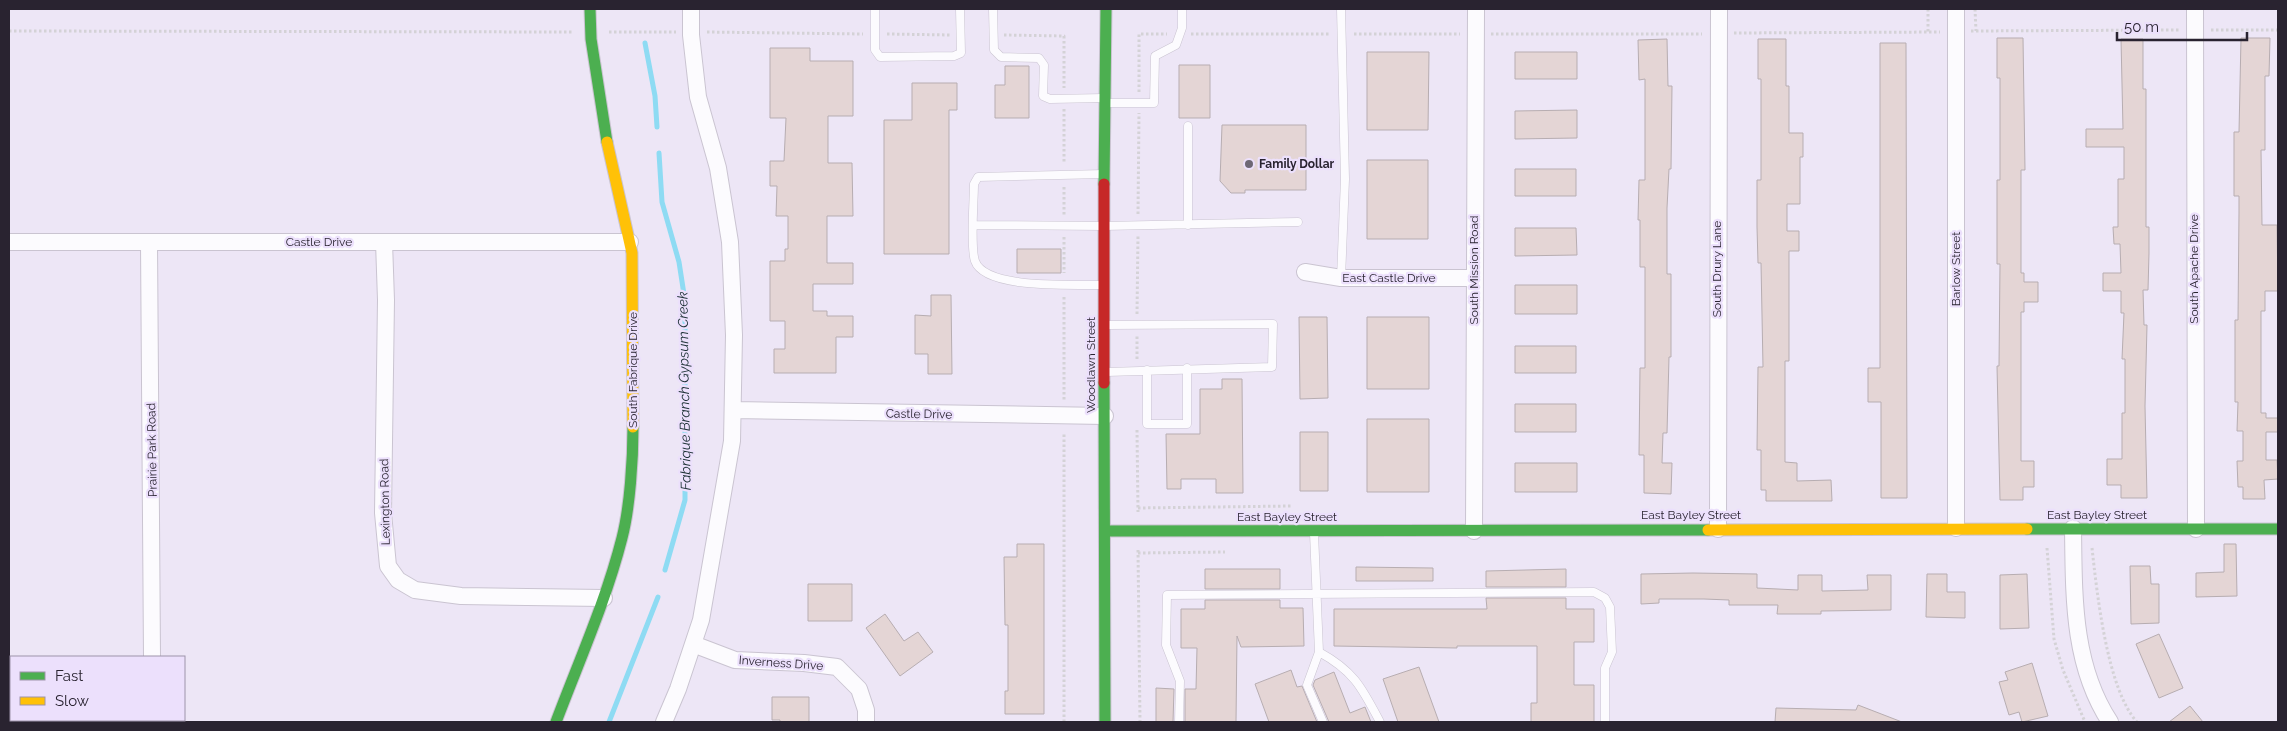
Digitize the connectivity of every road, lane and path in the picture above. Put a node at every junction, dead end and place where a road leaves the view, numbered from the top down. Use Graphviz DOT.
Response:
graph roads {
  1 [pos="590,9"];
  2 [pos="691,9"];
  3 [pos="875,9"];
  4 [pos="960,9"];
  5 [pos="992,9"];
  6 [pos="1106,9"];
  7 [pos="1182,9"];
  8 [pos="1341,9"];
  9 [pos="1476,9"];
  10 [pos="1719,9"];
  11 [pos="1928,9"];
  12 [pos="1956,9"];
  13 [pos="1976,9"];
  14 [pos="2195,9"];
  15 [pos="9,30"];
  16 [pos="1976,31"];
  17 [pos="591,32"];
  18 [pos="691,32"];
  19 [pos="1928,32"];
  20 [pos="875,34"];
  21 [pos="960,35"];
  22 [pos="993,35"];
  23 [pos="1064,99"];
  24 [pos="1106,101"];
  25 [pos="1188,126"];
  26 [pos="1106,174"];
  27 [pos="1064,175"];
  28 [pos="1298,222"];
  29 [pos="974,225"];
  30 [pos="1188,225"];
  31 [pos="1064,226"];
  32 [pos="1104,226"];
  33 [pos="9,242"];
  34 [pos="384,242"];
  35 [pos="630,242"];
  36 [pos="149,243"];
  37 [pos="1305,272"];
  38 [pos="1341,278"];
  39 [pos="1473,278"];
  40 [pos="1064,284"];
  41 [pos="1105,285"];
  42 [pos="1105,325"];
  43 [pos="1187,368"];
  44 [pos="1147,370"];
  45 [pos="1105,372"];
  46 [pos="733,410"];
  47 [pos="1064,416"];
  48 [pos="1105,416"];
  49 [pos="1291,506"];
  50 [pos="1138,508"];
  51 [pos="1956,528"];
  52 [pos="2073,528"];
  53 [pos="1718,529"];
  54 [pos="2196,529"];
  55 [pos="2278,529"];
  56 [pos="1105,531"];
  57 [pos="1314,531"];
  58 [pos="1474,531"];
  59 [pos="2047,548"];
  60 [pos="2092,548"];
  61 [pos="1316,594"];
  62 [pos="604,598"];
  63 [pos="693,644"];
  64 [pos="1319,652"];
  65 [pos="152,656"];
  66 [pos="556,722"];
  67 [pos="664,722"];
  68 [pos="866,722"];
  69 [pos="1064,722"];
  70 [pos="1105,722"];
  71 [pos="1180,722"];
  72 [pos="1323,722"];
  73 [pos="1380,722"];
  74 [pos="1605,722"];
  75 [pos="2084,722"];
  76 [pos="2110,722"];
  77 [pos="2137,722"];
  1 -- 17 [label="street, South Fabrique Drive"];
  2 -- 18 [label="street"];
  3 -- 20 [label="lane"];
  4 -- 21 [label="lane"];
  5 -- 22 [label="lane"];
  6 -- 24 [label="street, Woodlawn Street"];
  7 -- 24 [label="lane"];
  8 -- 38 [label="lane"];
  9 -- 39 [label="street, South Mission Road"];
  10 -- 53 [label="street, South Drury Lane"];
  11 -- 19 [label="path"];
  12 -- 51 [label="street, Barlow Street"];
  13 -- 16 [label="path"];
  14 -- 54 [label="street, South Apache Drive"];
  15 -- 17 [label="path"];
  17 -- 18 [label="path"];
  17 -- 35 [label="street, South Fabrique Drive"];
  18 -- 20 [label="path"];
  18 -- 46 [label="street"];
  20 -- 21 [label="path"];
  20 -- 21 [label="lane"];
  22 -- 23 [label="lane"];
  22 -- 23 [label="path"];
  23 -- 24 [label="lane"];
  23 -- 27 [label="path"];
  24 -- 26 [label="street, Woodlawn Street"];
  25 -- 30 [label="lane"];
  26 -- 27 [label="lane"];
  26 -- 32 [label="street, Woodlawn Street"];
  27 -- 29 [label="lane"];
  27 -- 31 [label="path"];
  28 -- 30 [label="lane"];
  29 -- 31 [label="lane"];
  29 -- 40 [label="lane"];
  30 -- 32 [label="lane"];
  31 -- 32 [label="lane"];
  31 -- 40 [label="path"];
  32 -- 41 [label="street, Woodlawn Street"];
  33 -- 36 [label="street, Castle Drive"];
  34 -- 35 [label="street, Castle Drive"];
  34 -- 36 [label="street, Castle Drive"];
  34 -- 62 [label="street, Lexington Road"];
  35 -- 62 [label="street, South Fabrique Drive"];
  36 -- 65 [label="street, Prairie Park Road"];
  37 -- 38 [label="street, East Castle Drive"];
  38 -- 39 [label="street, East Castle Drive"];
  39 -- 58 [label="street, South Mission Road"];
  40 -- 41 [label="lane"];
  40 -- 47 [label="path"];
  41 -- 42 [label="street, Woodlawn Street"];
  42 -- 43 [label="lane"];
  42 -- 45 [label="street, Woodlawn Street"];
  43 -- 44 [label="lane"];
  43 -- 44 [label="lane"];
  44 -- 45 [label="lane"];
  45 -- 48 [label="street, Woodlawn Street"];
  46 -- 47 [label="street, Castle Drive"];
  46 -- 63 [label="street"];
  47 -- 48 [label="street, Castle Drive"];
  47 -- 69 [label="path"];
  48 -- 56 [label="street, Woodlawn Street"];
  49 -- 50 [label="path"];
  51 -- 52 [label="street, East Bayley Street"];
  51 -- 53 [label="street, East Bayley Street"];
  52 -- 54 [label="street, East Bayley Street"];
  52 -- 76 [label="street"];
  53 -- 58 [label="street, East Bayley Street"];
  54 -- 55 [label="street, East Bayley Street"];
  56 -- 57 [label="street, East Bayley Street"];
  56 -- 70 [label="street, Woodlawn Street"];
  57 -- 58 [label="street, East Bayley Street"];
  57 -- 61 [label="lane"];
  59 -- 75 [label="path"];
  60 -- 77 [label="path"];
  61 -- 64 [label="lane"];
  61 -- 71 [label="lane"];
  61 -- 74 [label="lane"];
  62 -- 66 [label="street, South Fabrique Drive"];
  63 -- 67 [label="street"];
  63 -- 68 [label="street, Inverness Drive"];
  64 -- 72 [label="lane"];
  64 -- 73 [label="lane"];
}
